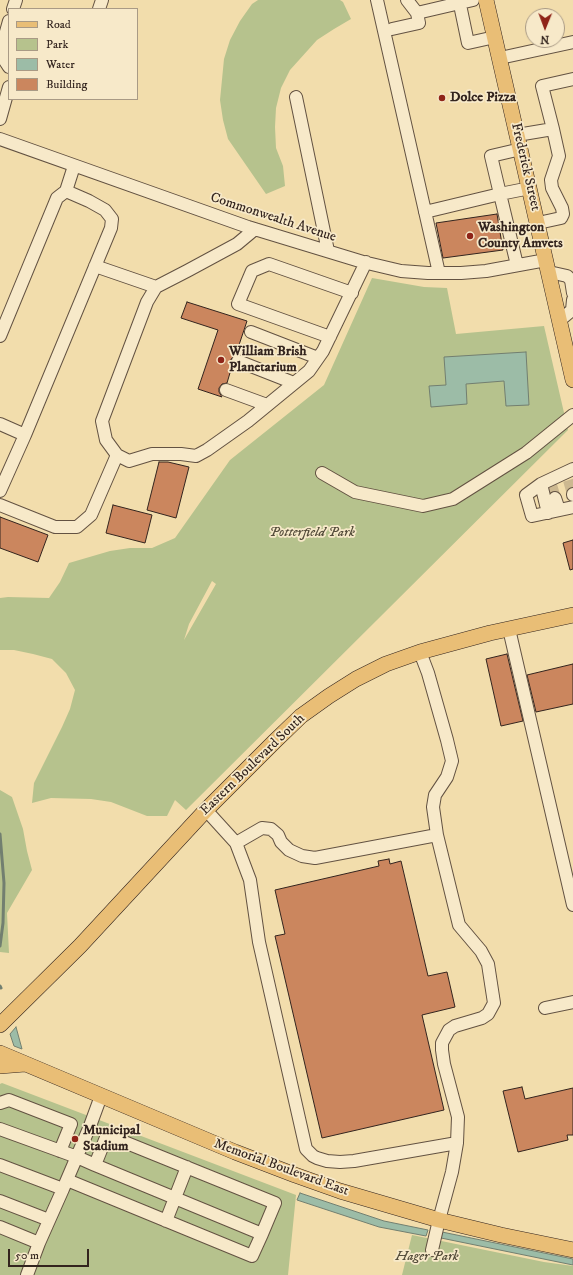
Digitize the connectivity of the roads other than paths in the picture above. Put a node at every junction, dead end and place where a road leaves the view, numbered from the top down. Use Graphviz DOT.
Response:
graph roads {
  1 [pos="377,0"];
  2 [pos="407,0"];
  3 [pos="473,0"];
  4 [pos="486,0"];
  5 [pos="459,1"];
  6 [pos="417,13"];
  7 [pos="8,25"];
  8 [pos="392,30"];
  9 [pos="495,37"];
  10 [pos="573,42"];
  11 [pos="500,58"];
  12 [pos="8,66"];
  13 [pos="573,79"];
  14 [pos="8,91"];
  15 [pos="296,97"];
  16 [pos="0,119"];
  17 [pos="553,129"];
  18 [pos="0,140"];
  19 [pos="519,142"];
  20 [pos="74,166"];
  21 [pos="530,188"];
  22 [pos="66,191"];
  23 [pos="500,194"];
  24 [pos="425,212"];
  25 [pos="538,223"];
  26 [pos="255,229"];
  27 [pos="328,251"];
  28 [pos="366,262"];
  29 [pos="517,265"];
  30 [pos="95,266"];
  31 [pos="548,266"];
  32 [pos="439,273"];
  33 [pos="156,287"];
  34 [pos="352,293"];
  35 [pos="573,293"];
  36 [pos="573,300"];
  37 [pos="560,320"];
  38 [pos="251,332"];
  39 [pos="0,336"];
  40 [pos="330,338"];
  41 [pos="318,358"];
  42 [pos="238,361"];
  43 [pos="573,380"];
  44 [pos="294,383"];
  45 [pos="226,390"];
  46 [pos="268,405"];
  47 [pos="573,415"];
  48 [pos="0,424"];
  49 [pos="25,435"];
  50 [pos="117,455"];
  51 [pos="322,473"];
  52 [pos="570,473"];
  53 [pos="547,483"];
  54 [pos="0,491"];
  55 [pos="555,498"];
  56 [pos="0,505"];
  57 [pos="573,507"];
  58 [pos="554,512"];
  59 [pos="573,615"];
  60 [pos="509,629"];
  61 [pos="420,652"];
  62 [pos="206,810"];
  63 [pos="437,836"];
  64 [pos="236,842"];
  65 [pos="573,905"];
  66 [pos="573,1002"];
  67 [pos="545,1008"];
  68 [pos="5,1016"];
  69 [pos="0,1025"];
  70 [pos="0,1053"];
  71 [pos="26,1064"];
  72 [pos="0,1066"];
  73 [pos="101,1096"];
  74 [pos="0,1103"];
  75 [pos="0,1129"];
  76 [pos="457,1143"];
  77 [pos="60,1151"];
  78 [pos="77,1157"];
  79 [pos="0,1165"];
  80 [pos="95,1165"];
  81 [pos="187,1167"];
  82 [pos="65,1185"];
  83 [pos="175,1198"];
  84 [pos="0,1201"];
  85 [pos="48,1220"];
  86 [pos="438,1220"];
  87 [pos="166,1221"];
  88 [pos="0,1227"];
  89 [pos="262,1234"];
  90 [pos="39,1243"];
  91 [pos="432,1250"];
  92 [pos="573,1250"];
  93 [pos="27,1275"];
  1 -- 24 [label="street"];
  2 -- 6 [label="street"];
  3 -- 5 [label="street"];
  4 -- 9 [label="main road, Frederick Street"];
  5 -- 6 [label="street"];
  5 -- 9 [label="street"];
  6 -- 8 [label="street"];
  7 -- 12 [label="street"];
  9 -- 11 [label="main road, Frederick Street"];
  10 -- 11 [label="street"];
  11 -- 19 [label="main road, Frederick Street"];
  13 -- 17 [label="street"];
  14 -- 16 [label="street"];
  15 -- 27 [label="street"];
  17 -- 19 [label="street"];
  17 -- 25 [label="street"];
  18 -- 20 [label="street, Commonwealth Avenue"];
  19 -- 21 [label="main road, Frederick Street"];
  19 -- 23 [label="street"];
  20 -- 22 [label="street"];
  20 -- 26 [label="street, Commonwealth Avenue"];
  21 -- 23 [label="street"];
  21 -- 25 [label="main road, Frederick Street"];
  22 -- 30 [label="street"];
  22 -- 39 [label="street"];
  23 -- 24 [label="street"];
  23 -- 29 [label="street"];
  24 -- 32 [label="street"];
  25 -- 31 [label="main road, Frederick Street"];
  26 -- 27 [label="street, Commonwealth Avenue"];
  26 -- 33 [label="street"];
  27 -- 28 [label="street, Commonwealth Avenue"];
  28 -- 32 [label="street, Commonwealth Avenue"];
  28 -- 34 [label="street"];
  29 -- 31 [label="street, Commonwealth Avenue"];
  29 -- 32 [label="street, Commonwealth Avenue"];
  30 -- 33 [label="street"];
  30 -- 49 [label="street"];
  31 -- 35 [label="street"];
  31 -- 37 [label="main road, Frederick Street"];
  33 -- 50 [label="street"];
  34 -- 40 [label="street"];
  34 -- 40 [label="street"];
  36 -- 37 [label="street"];
  37 -- 43 [label="main road, Frederick Street"];
  38 -- 41 [label="street"];
  40 -- 41 [label="street"];
  41 -- 44 [label="street"];
  42 -- 44 [label="street"];
  44 -- 46 [label="street"];
  45 -- 46 [label="street"];
  46 -- 50 [label="street"];
  47 -- 51 [label="street"];
  48 -- 49 [label="street"];
  49 -- 54 [label="street"];
  50 -- 56 [label="street"];
  52 -- 53 [label="street"];
  53 -- 58 [label="street"];
  53 -- 58 [label="street"];
  55 -- 58 [label="street"];
  57 -- 58 [label="street"];
  59 -- 60 [label="main road, Eastern Boulevard South"];
  60 -- 61 [label="main road, Eastern Boulevard South"];
  60 -- 65 [label="street"];
  61 -- 62 [label="main road, Eastern Boulevard South"];
  61 -- 63 [label="street"];
  62 -- 64 [label="street"];
  62 -- 68 [label="main road, Eastern Boulevard South"];
  63 -- 64 [label="street"];
  63 -- 76 [label="street"];
  64 -- 76 [label="street"];
  66 -- 67 [label="street"];
  68 -- 69 [label="main road, Eastern Boulevard South"];
  70 -- 71 [label="main road, Memorial Boulevard East"];
  71 -- 72 [label="main road"];
  71 -- 73 [label="main road, Memorial Boulevard East"];
  73 -- 78 [label="street"];
  73 -- 86 [label="main road, Memorial Boulevard East"];
  74 -- 77 [label="street"];
  75 -- 77 [label="street"];
  76 -- 86 [label="street"];
  77 -- 78 [label="street"];
  78 -- 80 [label="street"];
  78 -- 82 [label="street"];
  79 -- 82 [label="street"];
  80 -- 81 [label="street"];
  80 -- 83 [label="street"];
  81 -- 83 [label="street"];
  81 -- 89 [label="street"];
  82 -- 85 [label="street"];
  82 -- 87 [label="street"];
  83 -- 87 [label="street"];
  83 -- 89 [label="street"];
  84 -- 85 [label="street"];
  85 -- 90 [label="street"];
  86 -- 91 [label="street"];
  86 -- 92 [label="main road, Memorial Boulevard East"];
  87 -- 89 [label="street"];
  88 -- 90 [label="street"];
  90 -- 93 [label="street"];
}
